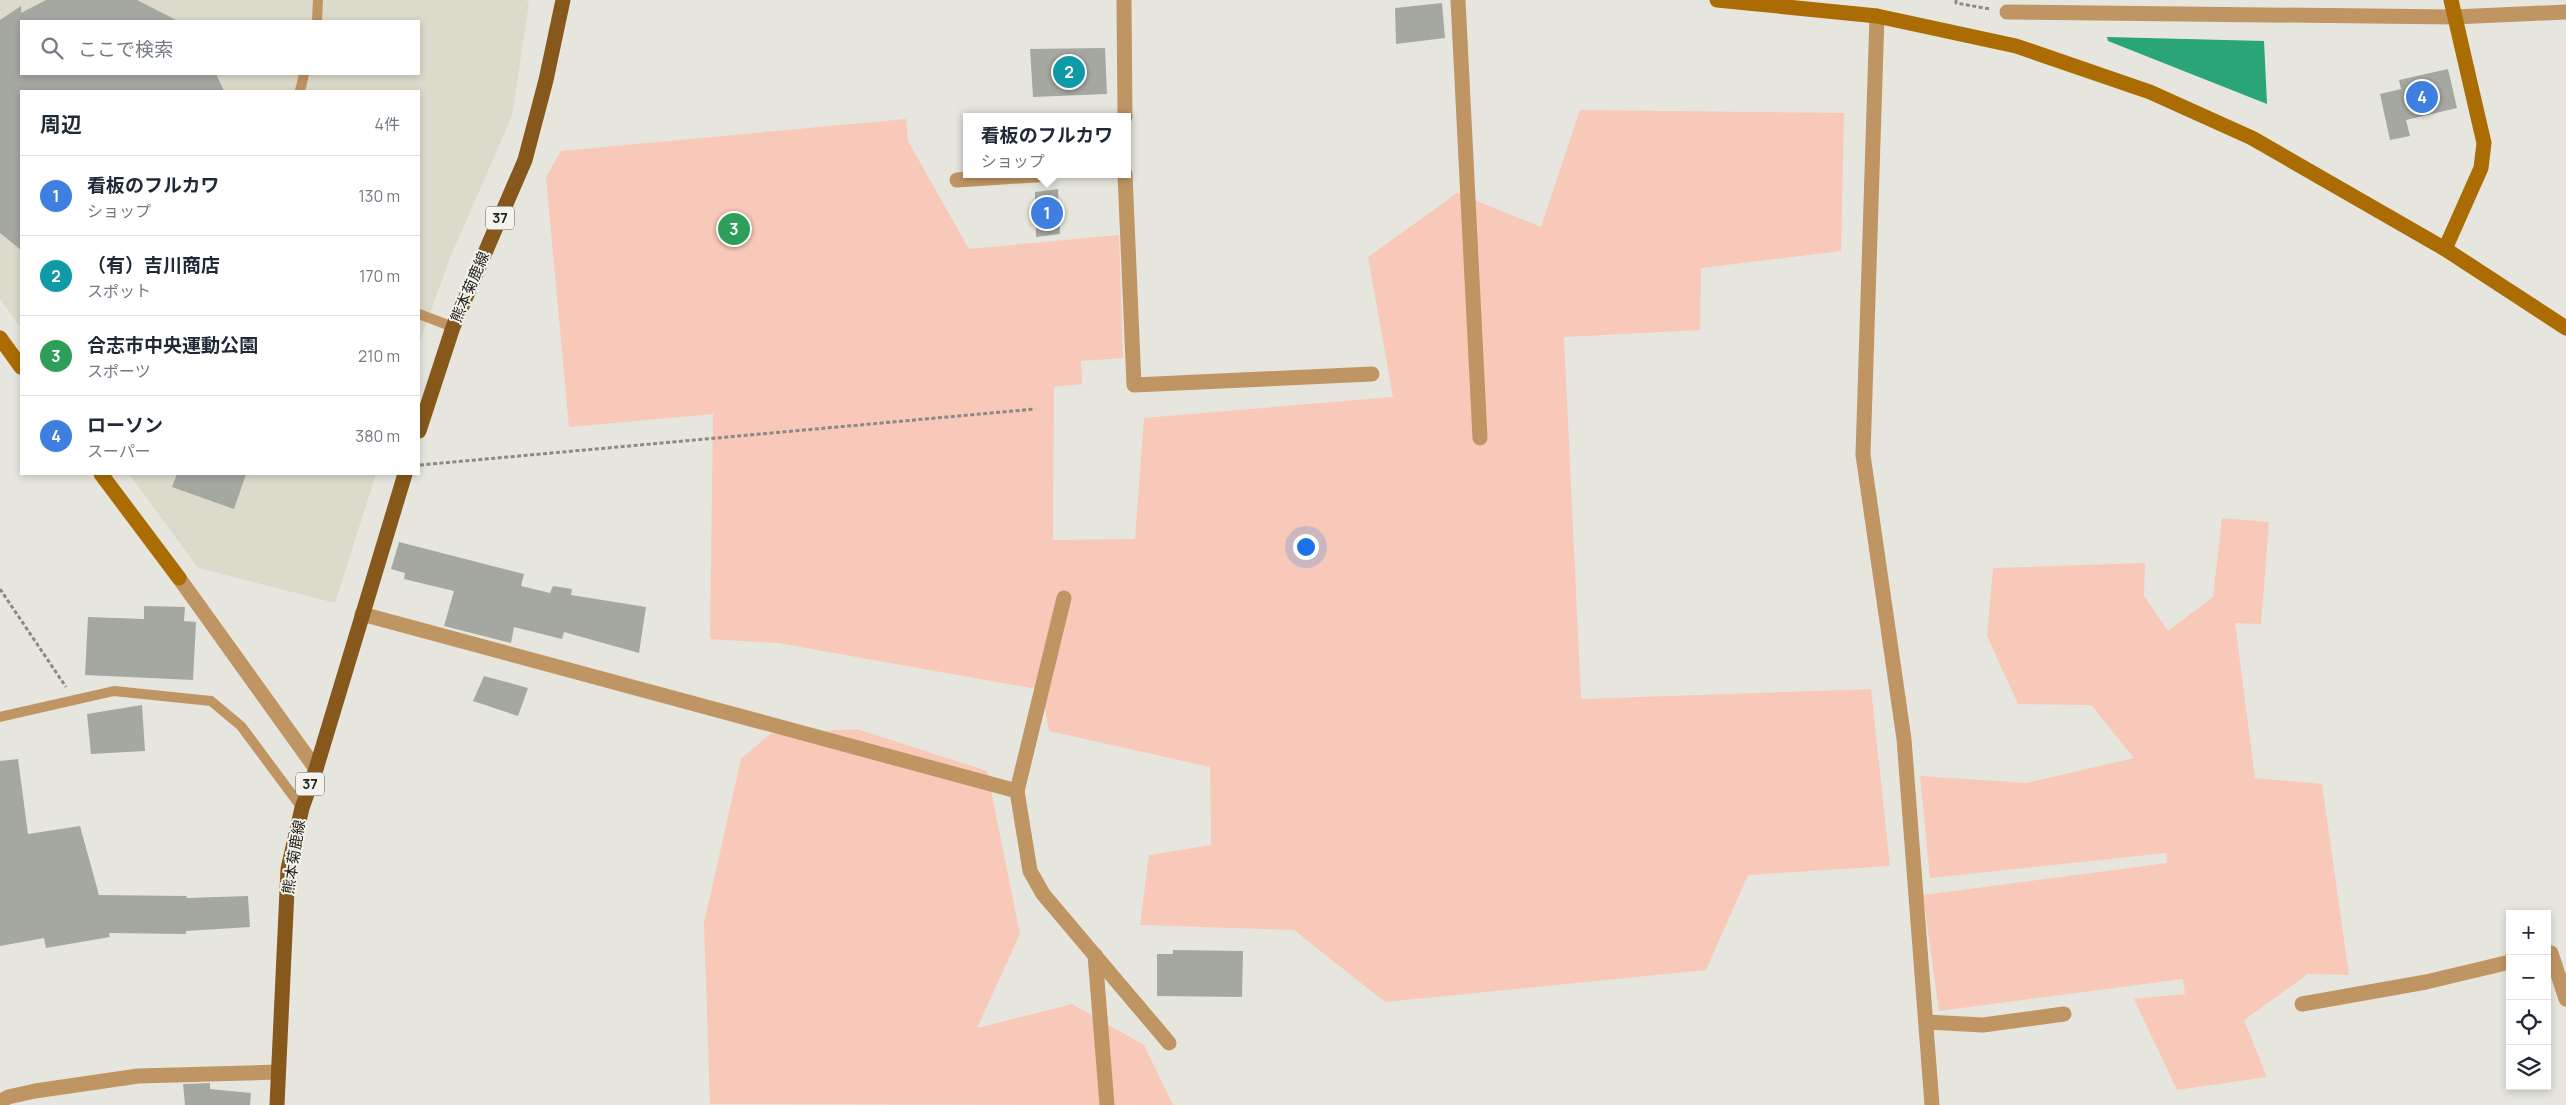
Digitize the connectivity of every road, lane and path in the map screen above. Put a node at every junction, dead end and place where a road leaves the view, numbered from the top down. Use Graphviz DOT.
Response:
graph roads {
  1 [pos="318,0"];
  2 [pos="564,0"];
  3 [pos="1124,0"];
  4 [pos="1458,0"];
  5 [pos="1717,0"];
  6 [pos="1956,0"];
  7 [pos="2451,0"];
  8 [pos="2008,12"];
  9 [pos="2566,12"];
  10 [pos="1877,16"];
  11 [pos="2454,18"];
  12 [pos="317,20"];
  13 [pos="304,75"];
  14 [pos="300,90"];
  15 [pos="1125,113"];
  16 [pos="988,178"];
  17 [pos="1126,178"];
  18 [pos="957,180"];
  19 [pos="2445,249"];
  20 [pos="420,314"];
  21 [pos="453,326"];
  22 [pos="2566,328"];
  23 [pos="0,338"];
  24 [pos="20,366"];
  25 [pos="1372,374"];
  26 [pos="1035,409"];
  27 [pos="420,428"];
  28 [pos="1480,438"];
  29 [pos="420,465"];
  30 [pos="102,475"];
  31 [pos="405,475"];
  32 [pos="0,589"];
  33 [pos="1064,598"];
  34 [pos="362,614"];
  35 [pos="75,700"];
  36 [pos="0,717"];
  37 [pos="316,769"];
  38 [pos="1018,791"];
  39 [pos="302,808"];
  40 [pos="2566,949"];
  41 [pos="2551,953"];
  42 [pos="2550,955"];
  43 [pos="1095,956"];
  44 [pos="2506,963"];
  45 [pos="2566,999"];
  46 [pos="2302,1004"];
  47 [pos="2064,1014"];
  48 [pos="1926,1022"];
  49 [pos="1169,1043"];
  50 [pos="278,1072"];
  51 [pos="0,1102"];
  52 [pos="277,1105"];
  53 [pos="1108,1105"];
  54 [pos="1932,1105"];
  1 -- 12 [label="lane"];
  2 -- 21 [label="main road, 熊本菊鹿線 / 37"];
  3 -- 15 [label="street"];
  4 -- 28 [label="street"];
  5 -- 10 [label="street"];
  6 -- 8 [label="path"];
  7 -- 11 [label="street"];
  8 -- 11 [label="street"];
  9 -- 11 [label="street"];
  10 -- 19 [label="street"];
  10 -- 48 [label="street"];
  11 -- 19 [label="street"];
  13 -- 14 [label="lane"];
  16 -- 18 [label="street"];
  17 -- 25 [label="street"];
  19 -- 22 [label="street"];
  20 -- 21 [label="lane"];
  21 -- 27 [label="main road, 熊本菊鹿線 / 37"];
  23 -- 24 [label="street"];
  26 -- 29 [label="path"];
  30 -- 37 [label="street"];
  31 -- 34 [label="main road, 熊本菊鹿線 / 37"];
  32 -- 35 [label="path"];
  33 -- 38 [label="street"];
  34 -- 37 [label="main road, 熊本菊鹿線 / 37"];
  34 -- 38 [label="street"];
  35 -- 36 [label="lane"];
  35 -- 39 [label="lane"];
  37 -- 39 [label="main road, 熊本菊鹿線 / 37"];
  38 -- 43 [label="street"];
  39 -- 50 [label="main road, 熊本菊鹿線 / 37"];
  40 -- 41 [label="street"];
  42 -- 45 [label="street"];
  43 -- 49 [label="street"];
  43 -- 53 [label="street"];
  44 -- 46 [label="street"];
  47 -- 48 [label="street"];
  48 -- 54 [label="street"];
  50 -- 51 [label="street"];
  50 -- 52 [label="main road, 熊本菊鹿線 / 37"];
}
